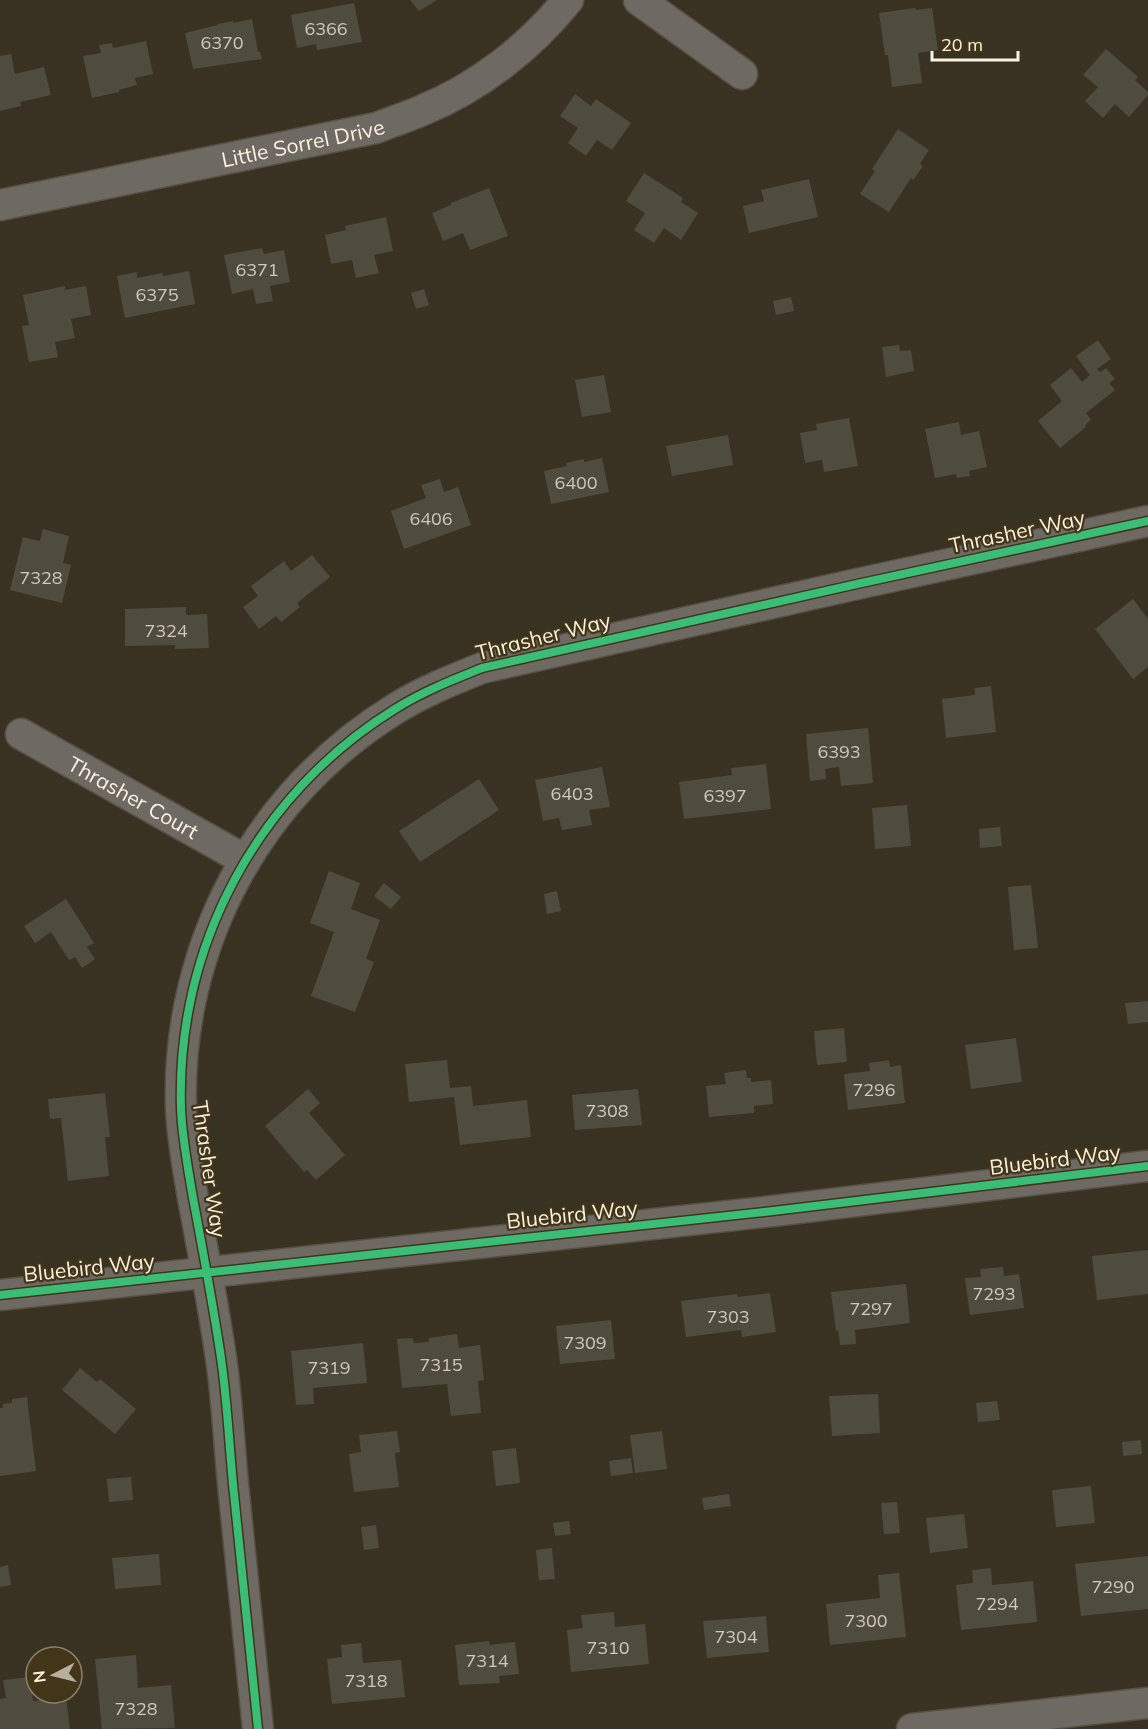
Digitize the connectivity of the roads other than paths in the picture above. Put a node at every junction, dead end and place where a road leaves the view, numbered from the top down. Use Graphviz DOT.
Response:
graph roads {
  1 [pos="568,0"];
  2 [pos="639,0"];
  3 [pos="742,74"];
  4 [pos="0,205"];
  5 [pos="1148,521"];
  6 [pos="21,734"];
  7 [pos="245,860"];
  8 [pos="1148,1166"];
  9 [pos="206,1271"];
  10 [pos="0,1295"];
  11 [pos="1148,1702"];
  12 [pos="258,1729"];
  13 [pos="912,1729"];
  1 -- 4 [label="street, Little Sorrel Drive"];
  2 -- 3 [label="street"];
  5 -- 7 [label="street, Thrasher Way"];
  6 -- 7 [label="street, Thrasher Court"];
  7 -- 9 [label="street, Thrasher Way"];
  8 -- 9 [label="street, Bluebird Way"];
  9 -- 10 [label="street, Bluebird Way"];
  9 -- 12 [label="street, Thrasher Way"];
  11 -- 13 [label="street"];
}
